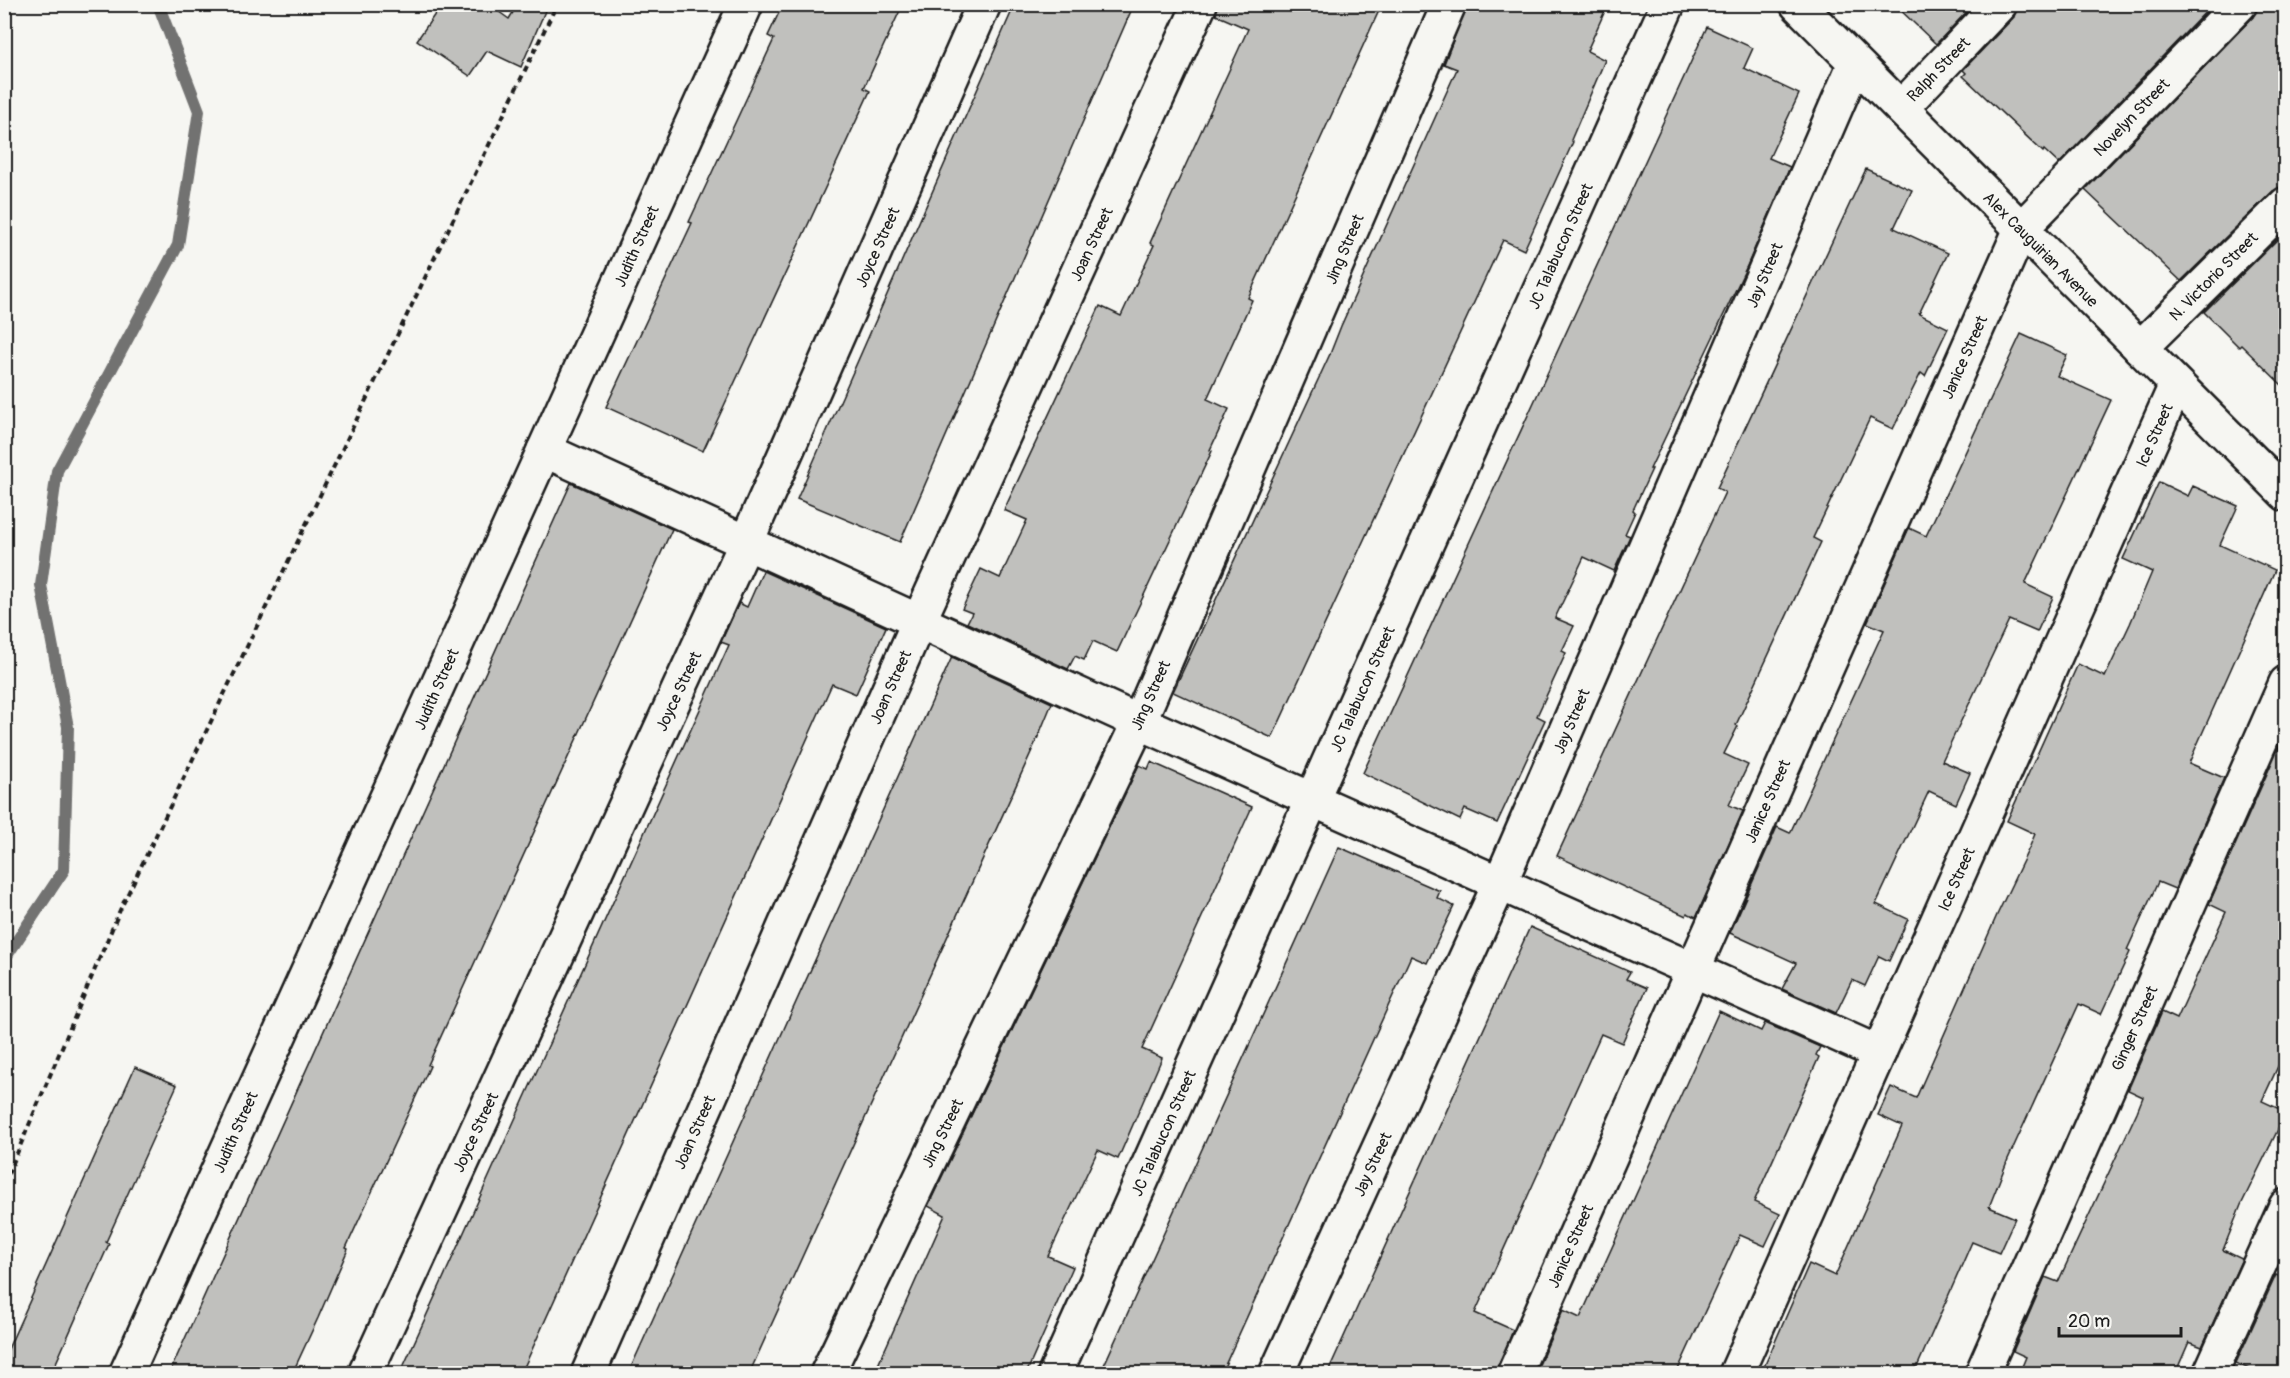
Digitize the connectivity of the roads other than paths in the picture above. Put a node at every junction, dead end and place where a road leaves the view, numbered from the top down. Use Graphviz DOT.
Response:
graph roads {
  1 [pos="746,4"];
  2 [pos="984,4"];
  3 [pos="1200,4"];
  4 [pos="1449,4"];
  5 [pos="1668,4"];
  6 [pos="1797,4"];
  7 [pos="2000,4"];
  8 [pos="2240,4"];
  9 [pos="1856,63"];
  10 [pos="1901,108"];
  11 [pos="2286,204"];
  12 [pos="2021,229"];
  13 [pos="2140,348"];
  14 [pos="2176,385"];
  15 [pos="544,450"];
  16 [pos="2283,487"];
  17 [pos="746,543"];
  18 [pos="919,621"];
  19 [pos="2286,683"];
  20 [pos="1139,722"];
  21 [pos="1312,800"];
  22 [pos="1500,883"];
  23 [pos="1693,969"];
  24 [pos="1879,1053"];
  25 [pos="2286,1206"];
  26 [pos="126,1374"];
  27 [pos="364,1374"];
  28 [pos="588,1374"];
  29 [pos="827,1374"];
  30 [pos="1055,1374"];
  31 [pos="1276,1374"];
  32 [pos="1514,1374"];
  33 [pos="1736,1374"];
  34 [pos="1982,1374"];
  35 [pos="2210,1374"];
  1 -- 15 [label="street, Judith Street"];
  2 -- 17 [label="street, Joyce Street"];
  3 -- 18 [label="street, Joan Street"];
  4 -- 20 [label="street, Jing Street"];
  5 -- 21 [label="street, JC Talabucon Street"];
  6 -- 9 [label="street, Alex Cauguirian Avenue"];
  7 -- 10 [label="street, Ralph Street"];
  8 -- 12 [label="street, Novelyn Street"];
  9 -- 10 [label="street, Alex Cauguirian Avenue"];
  9 -- 22 [label="street, Jay Street"];
  10 -- 12 [label="street, Alex Cauguirian Avenue"];
  11 -- 13 [label="street, N. Victorio Street"];
  12 -- 13 [label="street, Alex Cauguirian Avenue"];
  12 -- 23 [label="street, Janice Street"];
  13 -- 14 [label="street, Alex Cauguirian Avenue"];
  14 -- 16 [label="street, Alex Cauguirian Avenue"];
  14 -- 24 [label="street, Ice Street"];
  15 -- 17 [label="street"];
  15 -- 26 [label="street, Judith Street"];
  17 -- 18 [label="street"];
  17 -- 27 [label="street, Joyce Street"];
  18 -- 20 [label="street"];
  18 -- 28 [label="street, Joan Street"];
  19 -- 34 [label="street, Ginger Street"];
  20 -- 21 [label="street"];
  20 -- 29 [label="street, Jing Street"];
  21 -- 22 [label="street"];
  21 -- 30 [label="street, JC Talabucon Street"];
  22 -- 23 [label="street"];
  22 -- 31 [label="street, Jay Street"];
  23 -- 24 [label="street"];
  23 -- 32 [label="street, Janice Street"];
  24 -- 33 [label="street, Ice Street"];
  25 -- 35 [label="street"];
}
